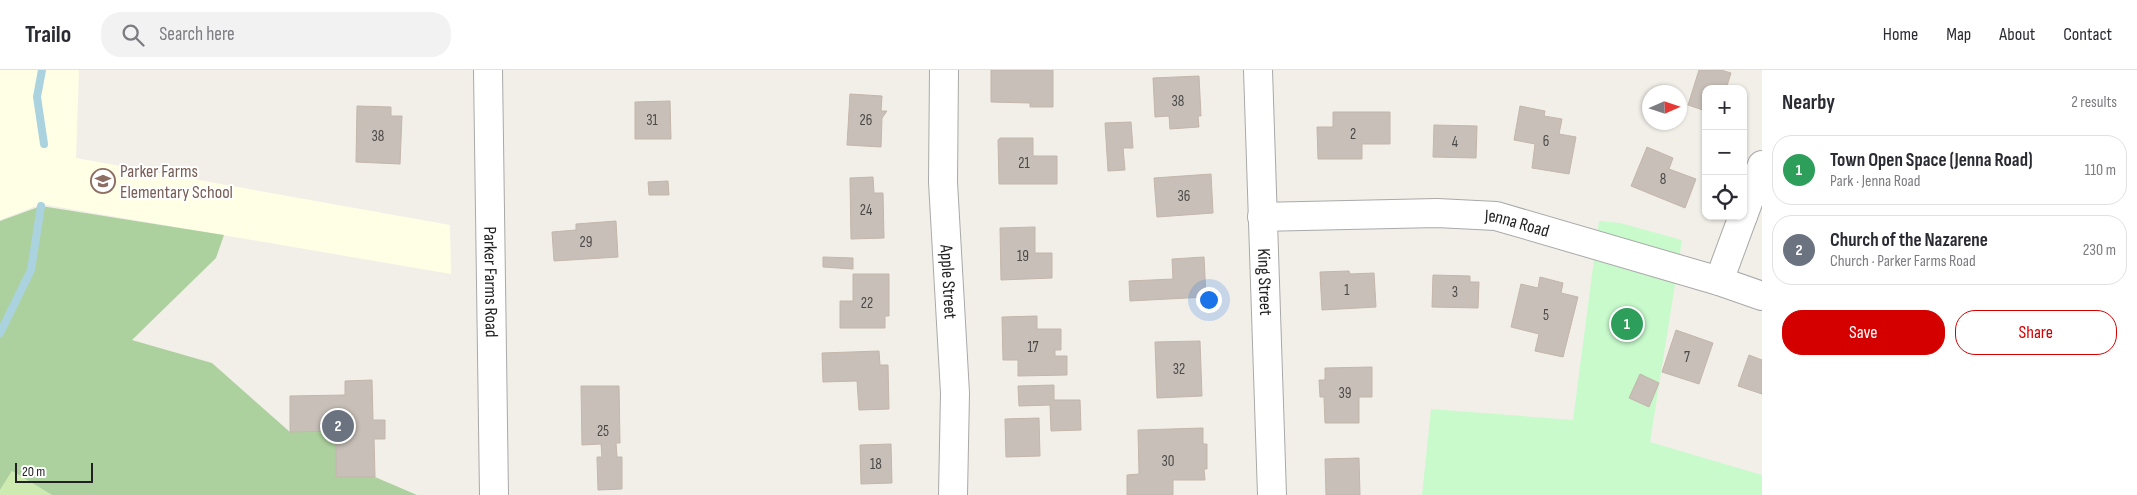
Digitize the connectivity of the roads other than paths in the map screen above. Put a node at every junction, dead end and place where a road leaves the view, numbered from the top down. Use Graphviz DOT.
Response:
graph roads {
  1 [pos="488,70"];
  2 [pos="944,70"];
  3 [pos="1258,70"];
  4 [pos="1762,165"];
  5 [pos="1747,205"];
  6 [pos="1262,217"];
  7 [pos="1742,220"];
  8 [pos="1719,281"];
  9 [pos="1762,296"];
  10 [pos="494,495"];
  11 [pos="953,495"];
  12 [pos="1272,495"];
  1 -- 10 [label="street, Parker Farms Road"];
  2 -- 11 [label="street, Apple Street"];
  3 -- 6 [label="street, King Street"];
  4 -- 5 [label="street"];
  6 -- 8 [label="street, Jenna Road"];
  6 -- 12 [label="street, King Street"];
  7 -- 8 [label="street"];
  8 -- 9 [label="street, Jenna Road"];
}
